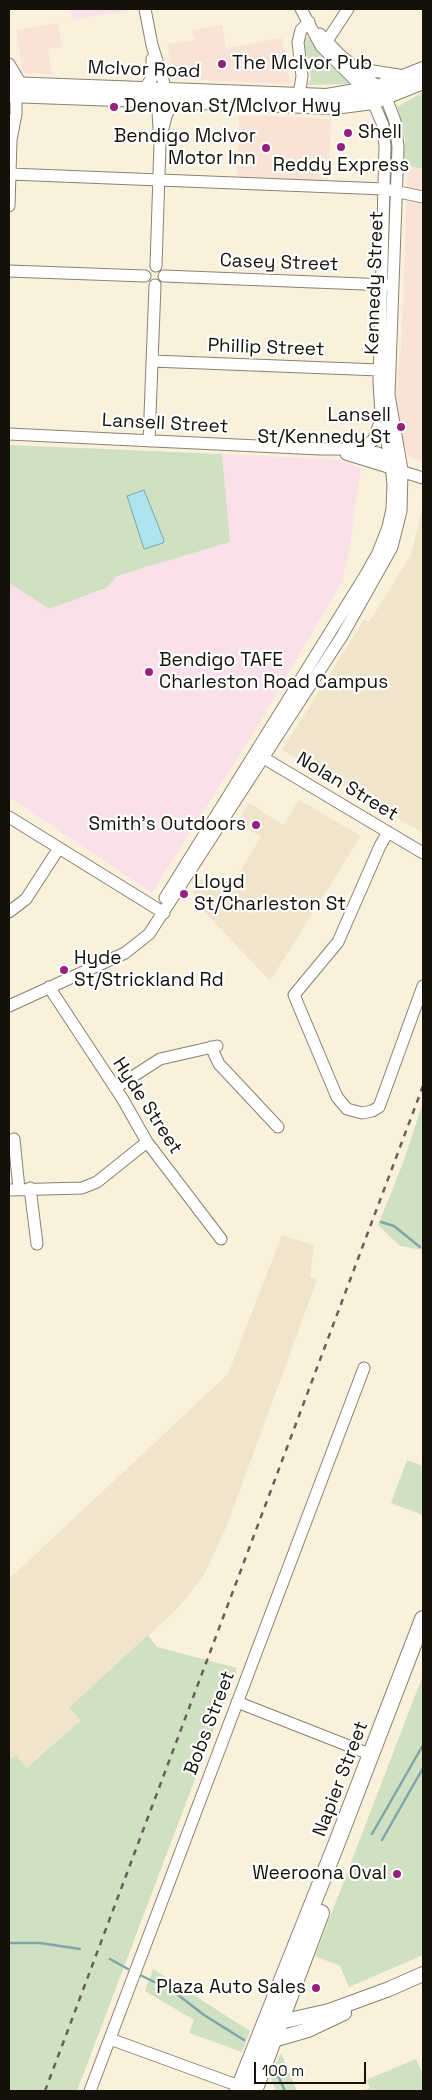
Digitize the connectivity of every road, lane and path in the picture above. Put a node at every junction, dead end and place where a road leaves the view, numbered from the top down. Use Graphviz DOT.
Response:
graph roads {
  1 [pos="146,9"];
  2 [pos="301,9"];
  3 [pos="348,9"];
  4 [pos="309,22"];
  5 [pos="327,41"];
  6 [pos="152,45"];
  7 [pos="9,64"];
  8 [pos="357,68"];
  9 [pos="423,69"];
  10 [pos="406,77"];
  11 [pos="423,82"];
  12 [pos="12,89"];
  13 [pos="166,90"];
  14 [pos="244,93"];
  15 [pos="375,94"];
  16 [pos="298,95"];
  17 [pos="146,96"];
  18 [pos="177,101"];
  19 [pos="280,105"];
  20 [pos="9,122"];
  21 [pos="11,140"];
  22 [pos="160,144"];
  23 [pos="10,174"];
  24 [pos="159,180"];
  25 [pos="384,189"];
  26 [pos="396,191"];
  27 [pos="423,197"];
  28 [pos="9,206"];
  29 [pos="156,266"];
  30 [pos="9,271"];
  31 [pos="145,276"];
  32 [pos="164,276"];
  33 [pos="155,285"];
  34 [pos="388,285"];
  35 [pos="152,361"];
  36 [pos="379,370"];
  37 [pos="382,416"];
  38 [pos="9,434"];
  39 [pos="149,441"];
  40 [pos="352,448"];
  41 [pos="320,449"];
  42 [pos="397,465"];
  43 [pos="423,478"];
  44 [pos="258,755"];
  45 [pos="9,817"];
  46 [pos="388,832"];
  47 [pos="59,848"];
  48 [pos="423,853"];
  49 [pos="161,911"];
  50 [pos="9,912"];
  51 [pos="423,986"];
  52 [pos="49,987"];
  53 [pos="9,1006"];
  54 [pos="115,1088"];
  55 [pos="278,1127"];
  56 [pos="14,1140"];
  57 [pos="147,1142"];
  58 [pos="20,1189"];
  59 [pos="221,1240"];
  60 [pos="37,1245"];
  61 [pos="364,1368"];
  62 [pos="423,1627"];
  63 [pos="237,1702"];
  64 [pos="375,1756"];
  65 [pos="423,1974"];
  66 [pos="389,1989"];
  67 [pos="280,2022"];
  68 [pos="110,2039"];
  69 [pos="273,2040"];
  70 [pos="243,2090"];
  71 [pos="90,2091"];
  1 -- 6 [label="street"];
  2 -- 4 [label="street"];
  3 -- 5 [label="street"];
  4 -- 5 [label="street"];
  4 -- 15 [label="street"];
  4 -- 16 [label="street"];
  5 -- 8 [label="street"];
  6 -- 13 [label="street"];
  6 -- 17 [label="street"];
  7 -- 12 [label="street"];
  8 -- 10 [label="street"];
  8 -- 15 [label="street"];
  9 -- 10 [label="main road, McIvor Road"];
  10 -- 15 [label="main road, McIvor Road"];
  11 -- 15 [label="main road, McIvor Road"];
  12 -- 17 [label="main road, McIvor Road"];
  12 -- 17 [label="main road, McIvor Road"];
  12 -- 21 [label="street"];
  13 -- 14 [label="main road, McIvor Road"];
  13 -- 17 [label="main road, McIvor Road"];
  14 -- 16 [label="main road, McIvor Road"];
  14 -- 19 [label="main road"];
  15 -- 16 [label="main road, McIvor Road"];
  15 -- 19 [label="main road, McIvor Road"];
  15 -- 25 [label="street, Kennedy Street"];
  15 -- 26 [label="street, Kennedy Street"];
  17 -- 18 [label="main road, McIvor Road"];
  17 -- 22 [label="street"];
  18 -- 19 [label="main road, McIvor Road"];
  18 -- 22 [label="street"];
  20 -- 21 [label="street"];
  21 -- 23 [label="street"];
  22 -- 24 [label="street"];
  23 -- 24 [label="street"];
  23 -- 28 [label="street"];
  24 -- 25 [label="street"];
  24 -- 29 [label="street"];
  25 -- 26 [label="street"];
  25 -- 34 [label="street, Kennedy Street"];
  26 -- 27 [label="street"];
  26 -- 34 [label="street, Kennedy Street"];
  29 -- 31 [label="street"];
  29 -- 32 [label="street"];
  30 -- 31 [label="street"];
  31 -- 33 [label="street"];
  32 -- 33 [label="street"];
  32 -- 34 [label="street, Casey Street"];
  33 -- 35 [label="street"];
  34 -- 36 [label="street, Kennedy Street"];
  34 -- 42 [label="street, Kennedy Street"];
  35 -- 36 [label="street, Phillip Street"];
  35 -- 39 [label="street"];
  36 -- 37 [label="street, Kennedy Street"];
  37 -- 40 [label="street"];
  37 -- 42 [label="street, Kennedy Street"];
  38 -- 39 [label="street, Lansell Street"];
  39 -- 41 [label="street, Lansell Street"];
  40 -- 41 [label="street, Lansell Street"];
  40 -- 42 [label="street, Lansell Street"];
  41 -- 42 [label="street, Lansell Street"];
  42 -- 43 [label="street, Lansell Street"];
  42 -- 44 [label="street"];
  44 -- 46 [label="street, Nolan Street"];
  44 -- 49 [label="street"];
  45 -- 47 [label="street"];
  46 -- 48 [label="street, Nolan Street"];
  46 -- 51 [label="street"];
  47 -- 49 [label="street"];
  47 -- 50 [label="street"];
  49 -- 52 [label="street"];
  52 -- 53 [label="street"];
  52 -- 54 [label="street, Hyde Street"];
  54 -- 55 [label="street"];
  54 -- 57 [label="street, Hyde Street"];
  56 -- 58 [label="street"];
  57 -- 58 [label="street"];
  57 -- 59 [label="street, Hyde Street"];
  58 -- 60 [label="street"];
  61 -- 63 [label="street, Bobs Street"];
  62 -- 64 [label="highway, Napier Street"];
  63 -- 64 [label="street"];
  63 -- 68 [label="street, Bobs Street"];
  64 -- 67 [label="highway, Napier Street"];
  64 -- 70 [label="highway, Napier Street"];
  65 -- 66 [label="main road"];
  66 -- 67 [label="main road"];
  66 -- 69 [label="main road"];
  67 -- 69 [label="highway, Napier Street"];
  67 -- 70 [label="highway"];
  68 -- 70 [label="street"];
  68 -- 71 [label="street, Bobs Street"];
  69 -- 70 [label="highway, Napier Street"];
}
